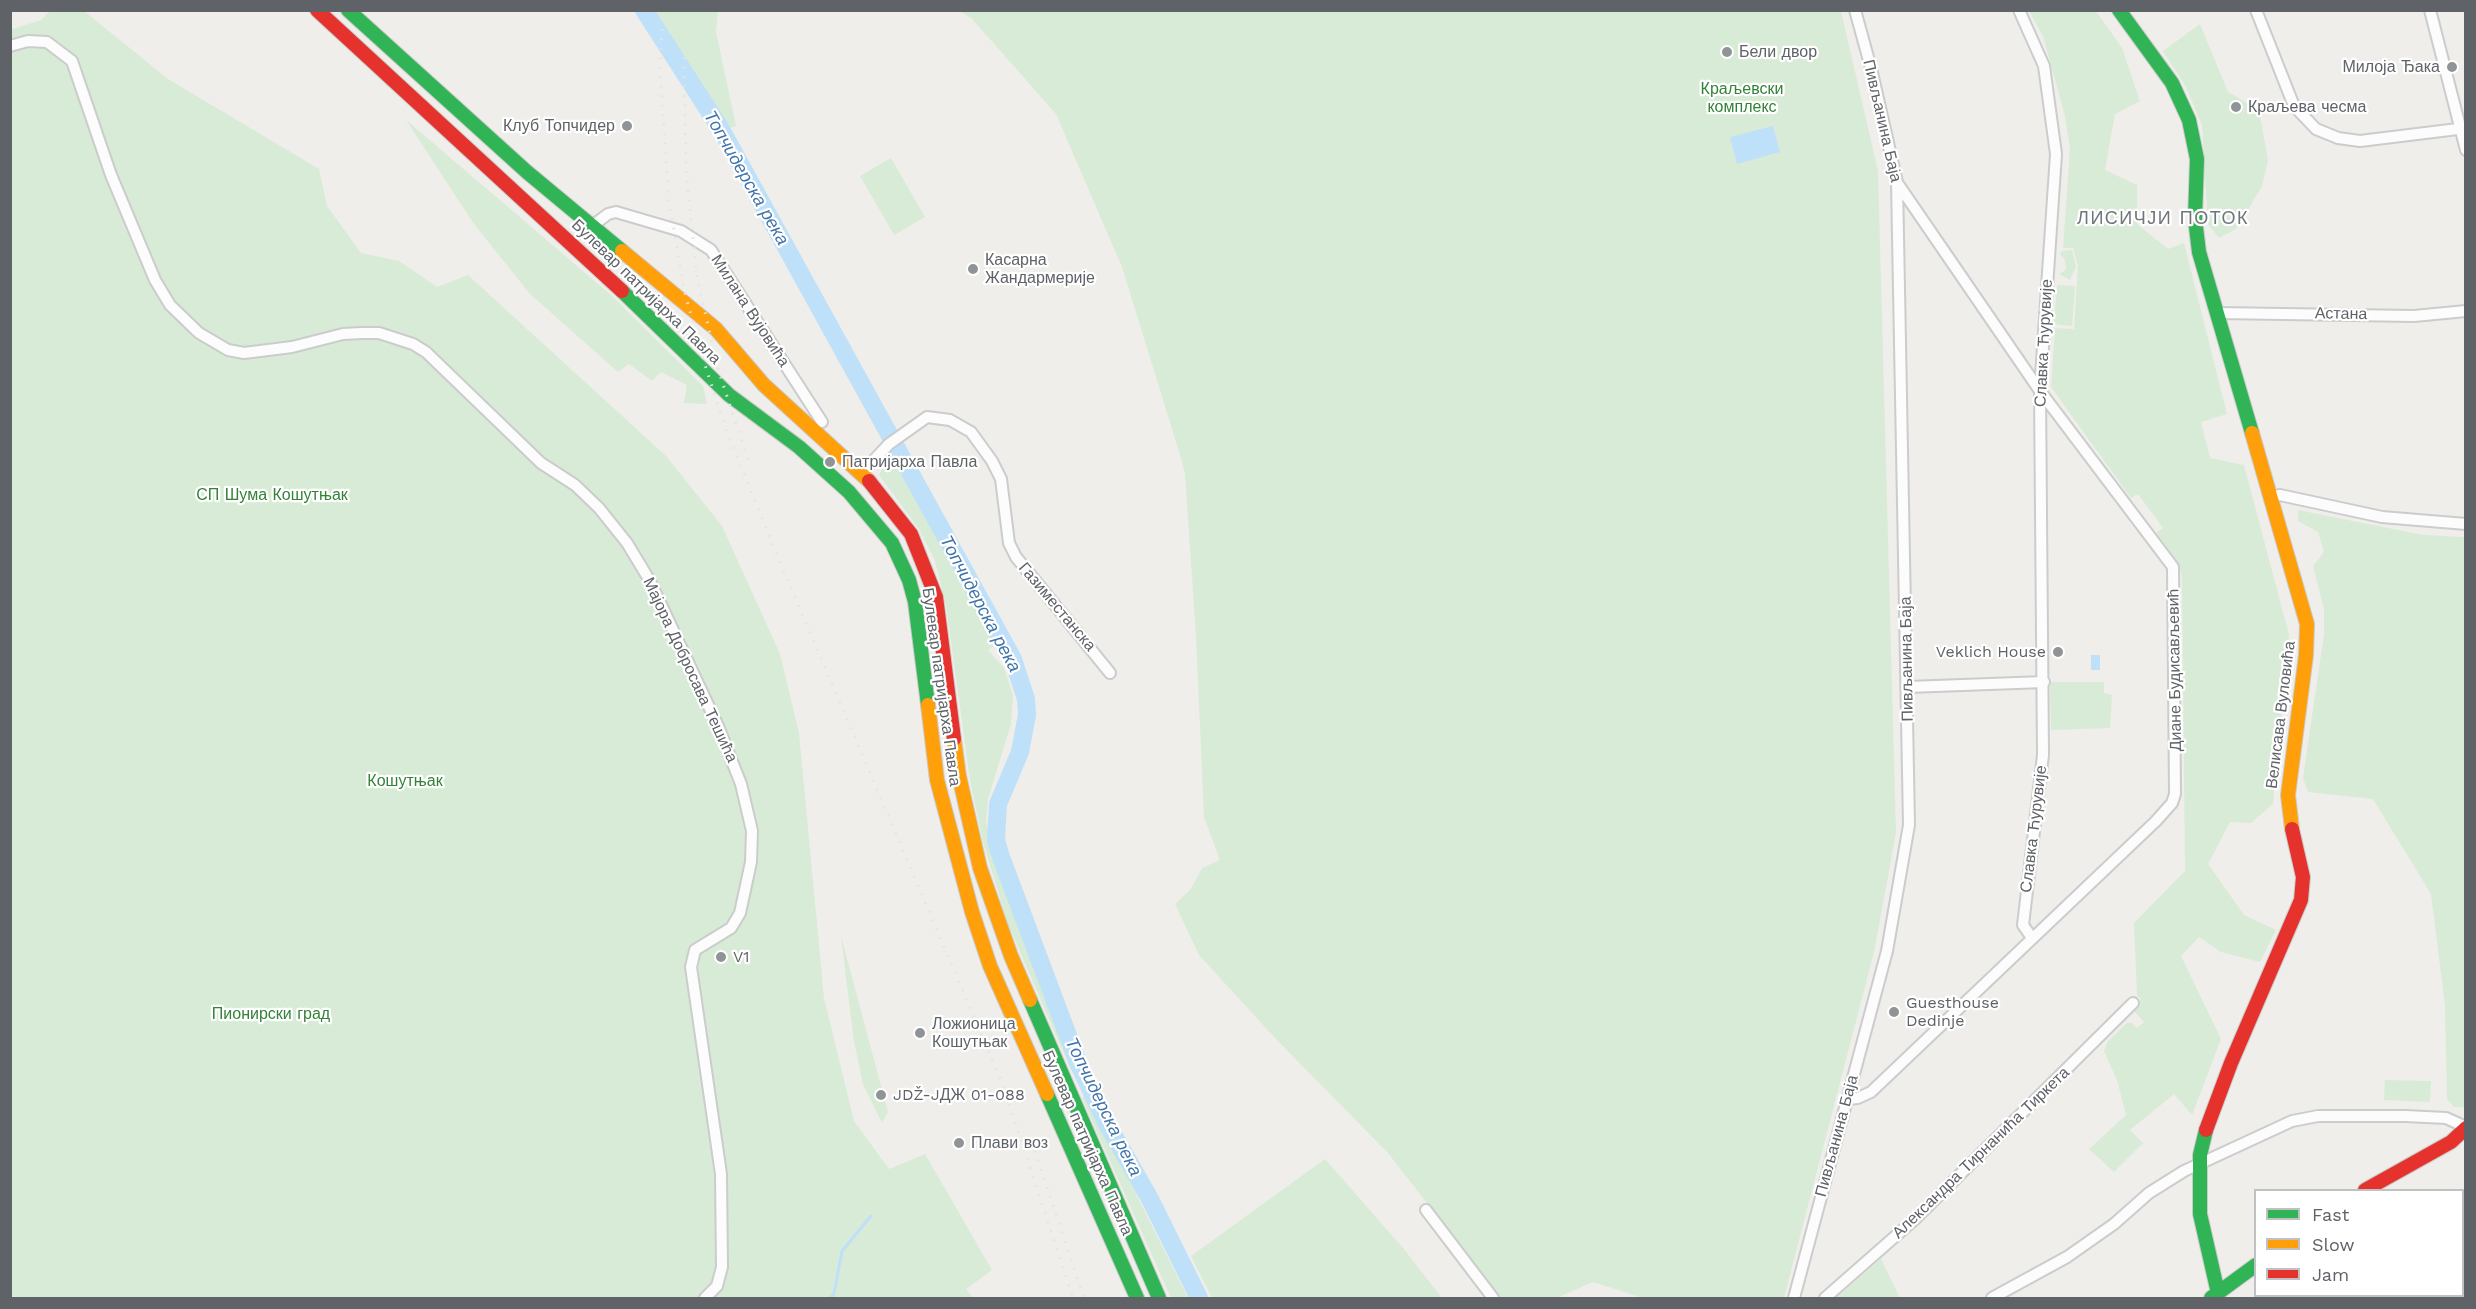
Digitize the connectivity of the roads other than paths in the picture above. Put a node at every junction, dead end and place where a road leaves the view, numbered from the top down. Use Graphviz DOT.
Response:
graph roads {
  1 [pos="317,10"];
  2 [pos="348,10"];
  3 [pos="1855,10"];
  4 [pos="2019,10"];
  5 [pos="2119,10"];
  6 [pos="2256,10"];
  7 [pos="2430,11"];
  8 [pos="10,46"];
  9 [pos="2463,128"];
  10 [pos="2466,150"];
  11 [pos="1897,182"];
  12 [pos="592,226"];
  13 [pos="2466,311"];
  14 [pos="2217,313"];
  15 [pos="2040,391"];
  16 [pos="822,422"];
  17 [pos="862,473"];
  18 [pos="2271,497"];
  19 [pos="2466,524"];
  20 [pos="1110,673"];
  21 [pos="2044,682"];
  22 [pos="1908,687"];
  23 [pos="2032,938"];
  24 [pos="2133,1003"];
  25 [pos="1847,1099"];
  26 [pos="2466,1127"];
  27 [pos="2199,1164"];
  28 [pos="2369,1189"];
  29 [pos="1426,1210"];
  30 [pos="2254,1266"];
  31 [pos="2214,1296"];
  32 [pos="705,1299"];
  33 [pos="1137,1299"];
  34 [pos="1159,1299"];
  35 [pos="1493,1299"];
  36 [pos="1794,1299"];
  37 [pos="1825,1299"];
  38 [pos="1992,1299"];
  1 -- 33 [label="main road, Булевар патријарха Павла"];
  2 -- 12 [label="main road, Булевар патријарха Павла"];
  3 -- 11 [label="street, Пивљанина Баја"];
  4 -- 15 [label="street, Славка Ћурувије"];
  5 -- 14 [label="main road, Велисава Вуловића"];
  6 -- 9 [label="street"];
  7 -- 9 [label="street"];
  8 -- 32 [label="street, Мајора Добросава Тешића"];
  9 -- 10 [label="street"];
  11 -- 15 [label="street, Диане Будисављевић"];
  11 -- 22 [label="street, Пивљанина Баја"];
  12 -- 16 [label="street, Милана Вујовића"];
  12 -- 17 [label="main road, Булевар патријарха Павла"];
  13 -- 14 [label="street, Астана"];
  14 -- 18 [label="main road, Велисава Вуловића"];
  15 -- 21 [label="street, Славка Ћурувије"];
  15 -- 23 [label="street, Диане Будисављевић"];
  17 -- 20 [label="street, Газиместанска"];
  17 -- 34 [label="main road, Булевар патријарха Павла"];
  18 -- 19 [label="street"];
  18 -- 27 [label="main road, Велисава Вуловића"];
  21 -- 22 [label="street"];
  21 -- 23 [label="street, Славка Ћурувије"];
  22 -- 25 [label="street, Пивљанина Баја"];
  23 -- 25 [label="street, Диане Будисављевић"];
  24 -- 37 [label="street, Александра Тирнанића Тиркета"];
  25 -- 36 [label="street, Пивљанина Баја"];
  26 -- 27 [label="street"];
  26 -- 28 [label="main road"];
  27 -- 31 [label="main road, Велисава Вуловића"];
  27 -- 38 [label="street"];
  29 -- 35 [label="street"];
  30 -- 31 [label="main road"];
}
